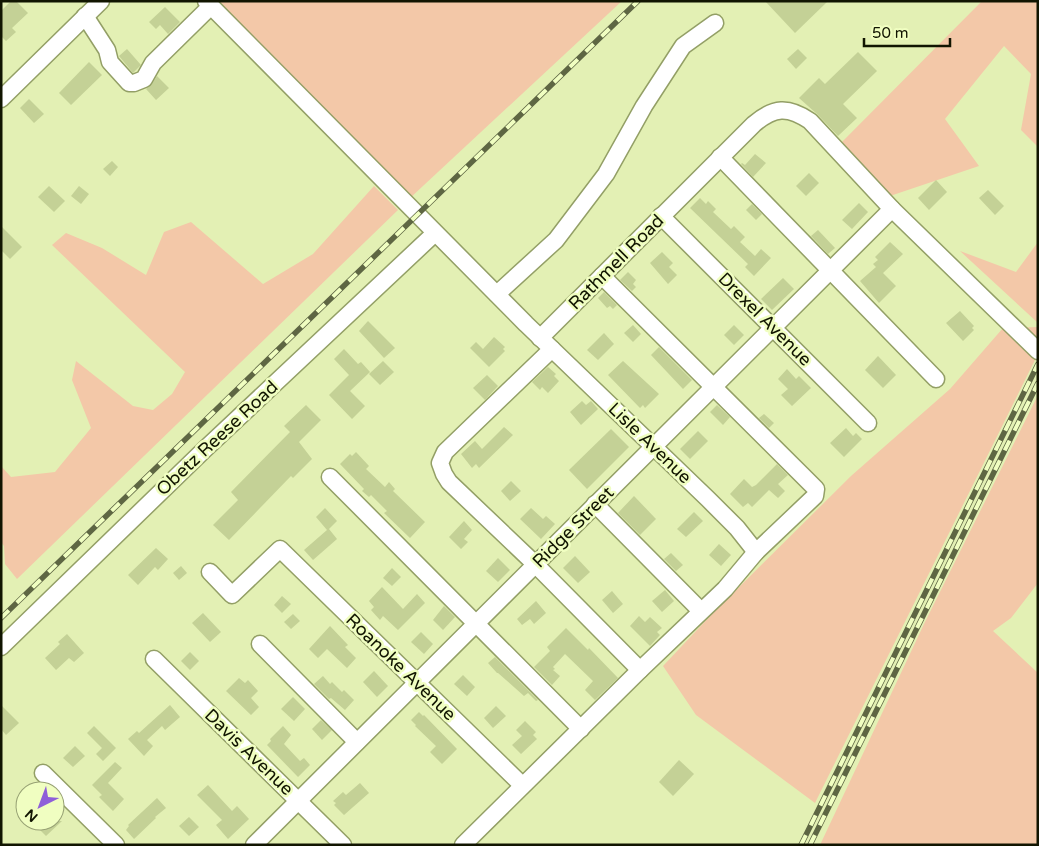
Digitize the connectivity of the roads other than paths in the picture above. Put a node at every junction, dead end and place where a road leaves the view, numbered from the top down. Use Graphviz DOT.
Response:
graph roads {
  1 [pos="101,1"];
  2 [pos="208,4"];
  3 [pos="85,16"];
  4 [pos="715,23"];
  5 [pos="1,99"];
  6 [pos="720,157"];
  7 [pos="892,209"];
  8 [pos="661,216"];
  9 [pos="435,233"];
  10 [pos="831,270"];
  11 [pos="602,276"];
  12 [pos="496,294"];
  13 [pos="773,328"];
  14 [pos="546,343"];
  15 [pos="1038,351"];
  16 [pos="936,379"];
  17 [pos="713,388"];
  18 [pos="868,423"];
  19 [pos="654,446"];
  20 [pos="330,477"];
  21 [pos="595,504"];
  22 [pos="756,552"];
  23 [pos="535,564"];
  24 [pos="210,572"];
  25 [pos="701,611"];
  26 [pos="475,624"];
  27 [pos="260,644"];
  28 [pos="1,647"];
  29 [pos="154,659"];
  30 [pos="640,670"];
  31 [pos="418,682"];
  32 [pos="581,729"];
  33 [pos="358,742"];
  34 [pos="43,773"];
  35 [pos="522,785"];
  36 [pos="299,800"];
  37 [pos="116,845"];
  38 [pos="254,845"];
  39 [pos="343,845"];
  40 [pos="463,845"];
  1 -- 3 [label="street"];
  2 -- 3 [label="street"];
  2 -- 9 [label="street"];
  3 -- 5 [label="street"];
  4 -- 12 [label="street"];
  6 -- 7 [label="street, Rathmell Road"];
  6 -- 8 [label="street, Rathmell Road"];
  6 -- 10 [label="street"];
  7 -- 10 [label="street, Ridge Street"];
  7 -- 15 [label="street, Rathmell Road"];
  8 -- 11 [label="street, Rathmell Road"];
  8 -- 13 [label="street, Drexel Avenue"];
  9 -- 12 [label="street"];
  9 -- 28 [label="street, Obetz Reese Road"];
  10 -- 13 [label="street, Ridge Street"];
  10 -- 16 [label="street"];
  11 -- 14 [label="street, Rathmell Road"];
  11 -- 17 [label="street"];
  12 -- 14 [label="street"];
  13 -- 17 [label="street, Ridge Street"];
  13 -- 18 [label="street, Drexel Avenue"];
  14 -- 19 [label="street, Lisle Avenue"];
  14 -- 23 [label="street, Rathmell Road"];
  17 -- 19 [label="street, Ridge Street"];
  17 -- 22 [label="street"];
  19 -- 21 [label="street, Ridge Street"];
  19 -- 22 [label="street, Lisle Avenue"];
  20 -- 26 [label="street"];
  21 -- 23 [label="street, Ridge Street"];
  21 -- 25 [label="street"];
  22 -- 25 [label="street"];
  23 -- 26 [label="street, Ridge Street"];
  23 -- 30 [label="street"];
  24 -- 31 [label="street, Roanoke Avenue"];
  25 -- 30 [label="street"];
  26 -- 31 [label="street, Ridge Street"];
  26 -- 32 [label="street"];
  27 -- 33 [label="street"];
  29 -- 36 [label="street, Davis Avenue"];
  30 -- 32 [label="street"];
  31 -- 33 [label="street, Ridge Street"];
  31 -- 35 [label="street, Roanoke Avenue"];
  32 -- 35 [label="street"];
  33 -- 36 [label="street, Ridge Street"];
  34 -- 37 [label="street"];
  35 -- 40 [label="street"];
  36 -- 38 [label="street, Ridge Street"];
  36 -- 39 [label="street, Davis Avenue"];
}
